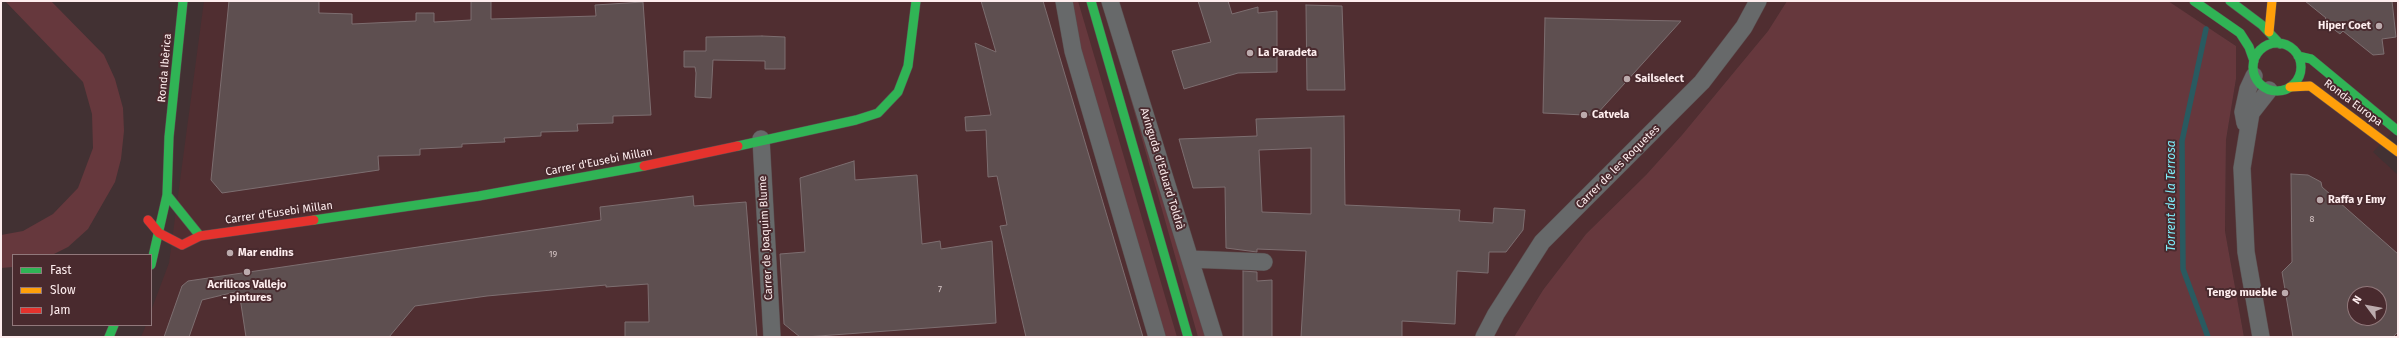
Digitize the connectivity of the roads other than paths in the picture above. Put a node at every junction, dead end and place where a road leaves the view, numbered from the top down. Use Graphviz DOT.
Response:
graph roads {
  1 [pos="183,1"];
  2 [pos="916,1"];
  3 [pos="1064,1"];
  4 [pos="1091,1"];
  5 [pos="1110,1"];
  6 [pos="1758,1"];
  7 [pos="2194,1"];
  8 [pos="2230,1"];
  9 [pos="2272,1"];
  10 [pos="2269,32"];
  11 [pos="2280,44"];
  12 [pos="2298,56"];
  13 [pos="2254,69"];
  14 [pos="2290,87"];
  15 [pos="2269,90"];
  16 [pos="2246,131"];
  17 [pos="2398,131"];
  18 [pos="169,137"];
  19 [pos="761,139"];
  20 [pos="160,149"];
  21 [pos="2398,152"];
  22 [pos="166,196"];
  23 [pos="150,208"];
  24 [pos="148,220"];
  25 [pos="159,233"];
  26 [pos="145,235"];
  27 [pos="200,236"];
  28 [pos="182,245"];
  29 [pos="175,252"];
  30 [pos="1190,259"];
  31 [pos="152,261"];
  32 [pos="161,261"];
  33 [pos="1264,262"];
  34 [pos="152,268"];
  35 [pos="114,326"];
  36 [pos="109,337"];
  37 [pos="772,337"];
  38 [pos="1157,337"];
  39 [pos="1188,337"];
  40 [pos="1214,337"];
  41 [pos="1484,337"];
  42 [pos="2261,337"];
  1 -- 18 [label="street, Ronda Ibèrica"];
  2 -- 19 [label="street, Carrer d'Eusebi Millan"];
  3 -- 38 [label="street"];
  4 -- 39 [label="street, Avinguda d'Eduard Toldrà"];
  5 -- 30 [label="street, Avinguda d'Eduard Toldrà"];
  6 -- 41 [label="street, Carrer de les Roquetes"];
  7 -- 13 [label="street"];
  8 -- 10 [label="street, Ronda Europa"];
  9 -- 10 [label="street"];
  10 -- 11 [label="street, Ronda Europa"];
  11 -- 12 [label="street, Ronda Europa"];
  11 -- 13 [label="street"];
  12 -- 14 [label="street"];
  12 -- 17 [label="street, Ronda Europa"];
  13 -- 15 [label="street"];
  13 -- 16 [label="street"];
  14 -- 15 [label="street, Ronda Europa"];
  14 -- 21 [label="street, Ronda Europa"];
  15 -- 16 [label="street"];
  16 -- 42 [label="street"];
  18 -- 20 [label="street"];
  18 -- 22 [label="street, Ronda Ibèrica"];
  19 -- 27 [label="street, Carrer d'Eusebi Millan"];
  19 -- 37 [label="street, Carrer de Joaquim Blume"];
  22 -- 25 [label="street, Ronda Ibèrica"];
  22 -- 27 [label="street"];
  23 -- 24 [label="street"];
  24 -- 25 [label="street"];
  24 -- 26 [label="street"];
  25 -- 28 [label="street"];
  25 -- 31 [label="street, Ronda Ibèrica"];
  27 -- 28 [label="street, Carrer d'Eusebi Millan"];
  28 -- 29 [label="street, Carrer d'Eusebi Millan"];
  30 -- 33 [label="street"];
  30 -- 40 [label="street, Avinguda d'Eduard Toldrà"];
  32 -- 34 [label="street"];
  35 -- 36 [label="street"];
}
